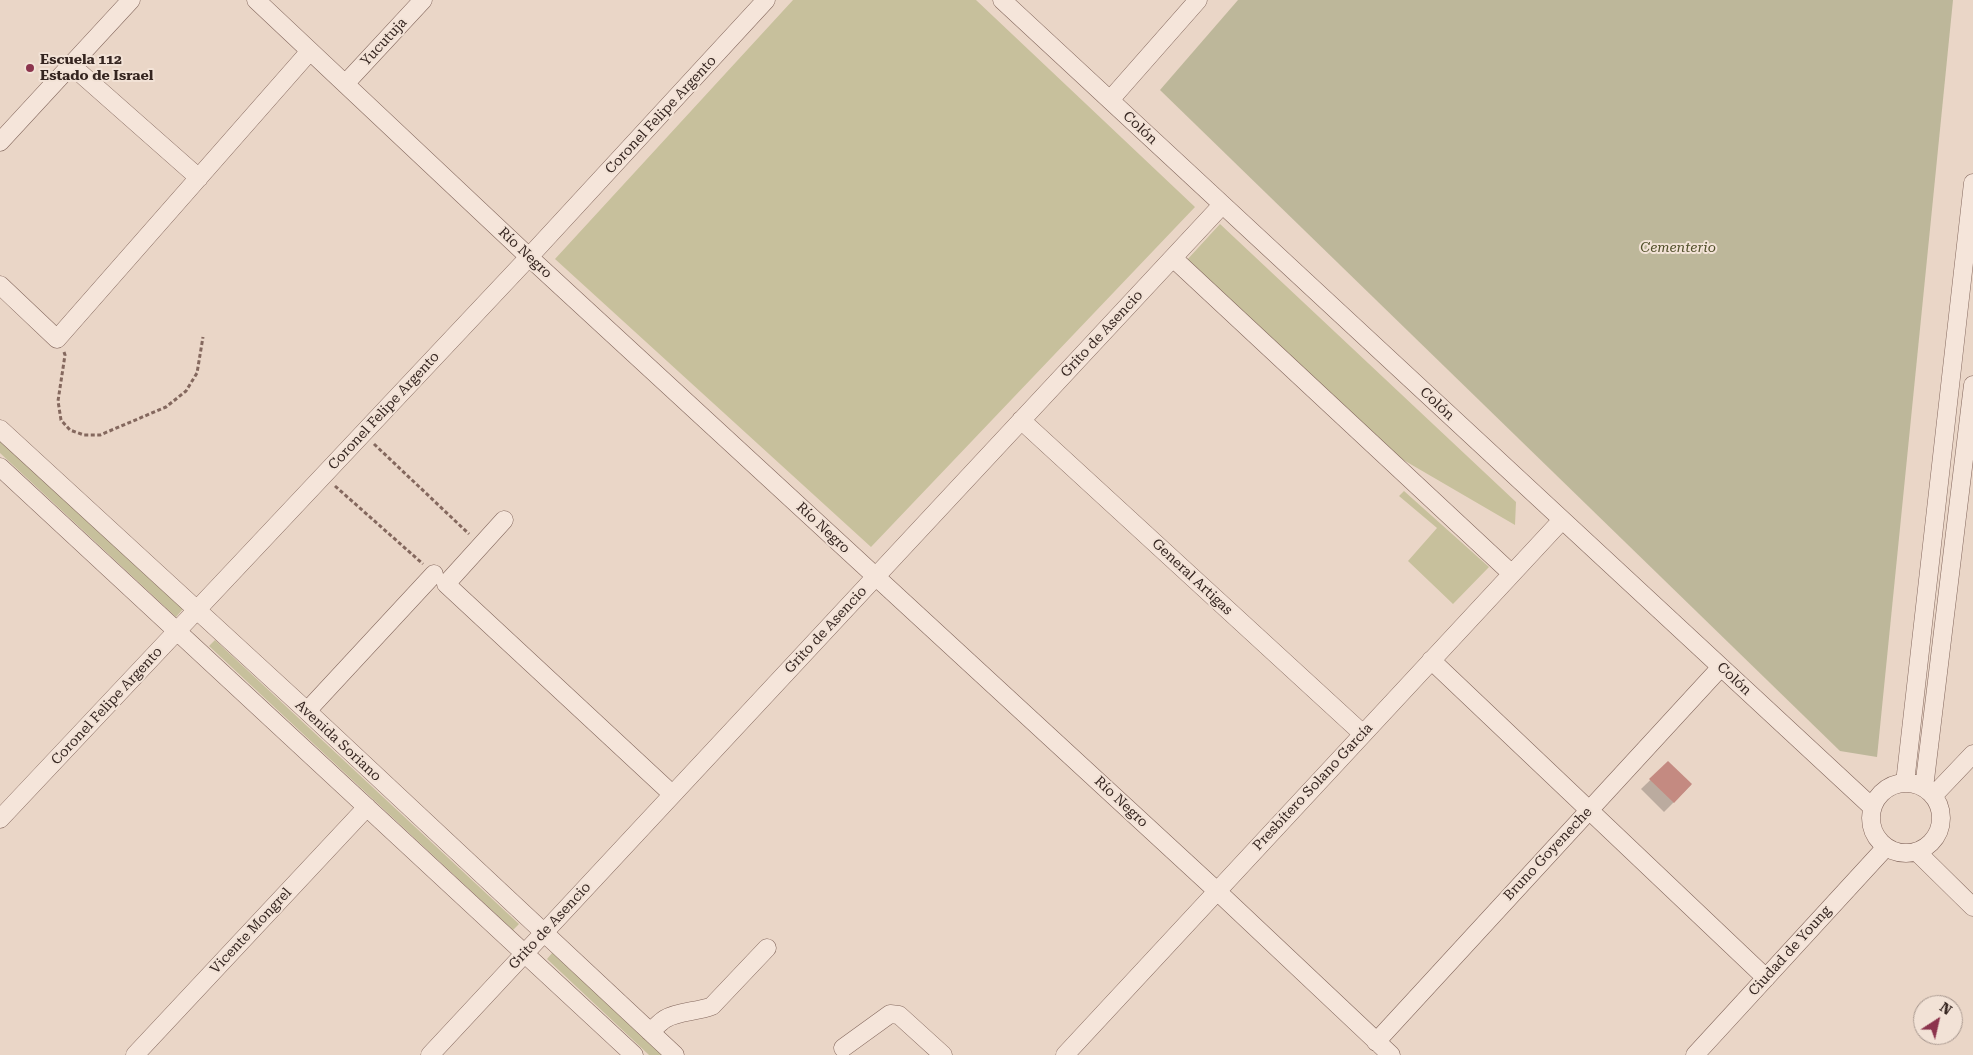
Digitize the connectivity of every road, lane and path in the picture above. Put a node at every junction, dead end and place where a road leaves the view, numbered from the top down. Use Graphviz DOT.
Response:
graph roads {
  1 [pos="131,0"];
  2 [pos="256,0"];
  3 [pos="423,0"];
  4 [pos="766,0"];
  5 [pos="1002,0"];
  6 [pos="1198,0"];
  7 [pos="310,51"];
  8 [pos="71,66"];
  9 [pos="346,84"];
  10 [pos="1110,100"];
  11 [pos="0,142"];
  12 [pos="199,178"];
  13 [pos="1973,183"];
  14 [pos="1222,205"];
  15 [pos="529,257"];
  16 [pos="1173,258"];
  17 [pos="0,285"];
  18 [pos="1965,331"];
  19 [pos="203,337"];
  20 [pos="57,339"];
  21 [pos="1973,385"];
  22 [pos="1021,420"];
  23 [pos="0,429"];
  24 [pos="363,433"];
  25 [pos="0,467"];
  26 [pos="323,475"];
  27 [pos="504,520"];
  28 [pos="1562,520"];
  29 [pos="481,545"];
  30 [pos="434,574"];
  31 [pos="1512,574"];
  32 [pos="876,576"];
  33 [pos="195,610"];
  34 [pos="177,631"];
  35 [pos="1432,660"];
  36 [pos="1721,667"];
  37 [pos="306,711"];
  38 [pos="1363,734"];
  39 [pos="1973,754"];
  40 [pos="1904,783"];
  41 [pos="1929,792"];
  42 [pos="672,794"];
  43 [pos="366,807"];
  44 [pos="1872,807"];
  45 [pos="1590,809"];
  46 [pos="0,819"];
  47 [pos="1886,847"];
  48 [pos="1917,852"];
  49 [pos="1217,891"];
  50 [pos="1973,907"];
  51 [pos="544,933"];
  52 [pos="767,948"];
  53 [pos="524,954"];
  54 [pos="1766,978"];
  55 [pos="650,1032"];
  56 [pos="1376,1042"];
  57 [pos="843,1048"];
  58 [pos="134,1055"];
  59 [pos="430,1055"];
  60 [pos="634,1055"];
  61 [pos="675,1055"];
  62 [pos="943,1055"];
  63 [pos="1065,1055"];
  64 [pos="1390,1055"];
  65 [pos="1695,1055"];
  1 -- 8 [label="street"];
  2 -- 7 [label="street, Río Negro"];
  3 -- 9 [label="street, Yucutuja"];
  4 -- 15 [label="street, Coronel Felipe Argento"];
  5 -- 10 [label="street, Colón"];
  6 -- 10 [label="street"];
  7 -- 9 [label="street, Río Negro"];
  7 -- 12 [label="street"];
  8 -- 11 [label="street"];
  8 -- 12 [label="street"];
  9 -- 15 [label="street, Río Negro"];
  10 -- 14 [label="street, Colón"];
  12 -- 20 [label="street"];
  13 -- 18 [label="street"];
  14 -- 16 [label="street, Grito de Asencio"];
  14 -- 28 [label="street, Colón"];
  15 -- 24 [label="street, Coronel Felipe Argento"];
  15 -- 32 [label="street, Río Negro"];
  16 -- 22 [label="street, Grito de Asencio"];
  16 -- 31 [label="street"];
  17 -- 20 [label="street"];
  18 -- 40 [label="street"];
  19 -- 20 [label="path"];
  21 -- 41 [label="street"];
  22 -- 32 [label="street, Grito de Asencio"];
  22 -- 38 [label="street, General Artigas"];
  23 -- 33 [label="street, Avenida Soriano"];
  24 -- 26 [label="street, Coronel Felipe Argento"];
  24 -- 29 [label="path"];
  25 -- 34 [label="street, Avenida Soriano"];
  26 -- 30 [label="path"];
  26 -- 33 [label="street, Coronel Felipe Argento"];
  27 -- 29 [label="street"];
  28 -- 31 [label="street, Presbítero Solano García"];
  28 -- 36 [label="street, Colón"];
  29 -- 42 [label="street"];
  30 -- 37 [label="street"];
  31 -- 35 [label="street, Presbítero Solano García"];
  32 -- 42 [label="street, Grito de Asencio"];
  32 -- 49 [label="street, Río Negro"];
  33 -- 34 [label="street, Coronel Felipe Argento"];
  33 -- 37 [label="street, Avenida Soriano"];
  34 -- 43 [label="street, Avenida Soriano"];
  34 -- 46 [label="street, Coronel Felipe Argento"];
  35 -- 38 [label="street, Presbítero Solano García"];
  35 -- 45 [label="street"];
  36 -- 44 [label="street, Colón"];
  36 -- 45 [label="street, Bruno Goyeneche"];
  37 -- 51 [label="street, Avenida Soriano"];
  38 -- 49 [label="street, Presbítero Solano García"];
  39 -- 41 [label="street"];
  40 -- 41 [label="street"];
  40 -- 44 [label="street"];
  41 -- 48 [label="street"];
  42 -- 51 [label="street, Grito de Asencio"];
  43 -- 53 [label="street, Avenida Soriano"];
  43 -- 58 [label="street, Vicente Mongrel"];
  44 -- 47 [label="street"];
  45 -- 54 [label="street"];
  45 -- 56 [label="street, Bruno Goyeneche"];
  47 -- 48 [label="street"];
  47 -- 54 [label="street, Ciudad de Young"];
  48 -- 50 [label="street"];
  49 -- 56 [label="street, Río Negro"];
  49 -- 63 [label="street, Presbítero Solano García"];
  51 -- 53 [label="street, Grito de Asencio"];
  51 -- 55 [label="street, Avenida Soriano"];
  52 -- 55 [label="street"];
  53 -- 59 [label="street, Grito de Asencio"];
  53 -- 60 [label="street, Avenida Soriano"];
  54 -- 65 [label="street, Ciudad de Young"];
  55 -- 61 [label="street, Avenida Soriano"];
  56 -- 64 [label="street, Río Negro"];
  57 -- 62 [label="street"];
}
